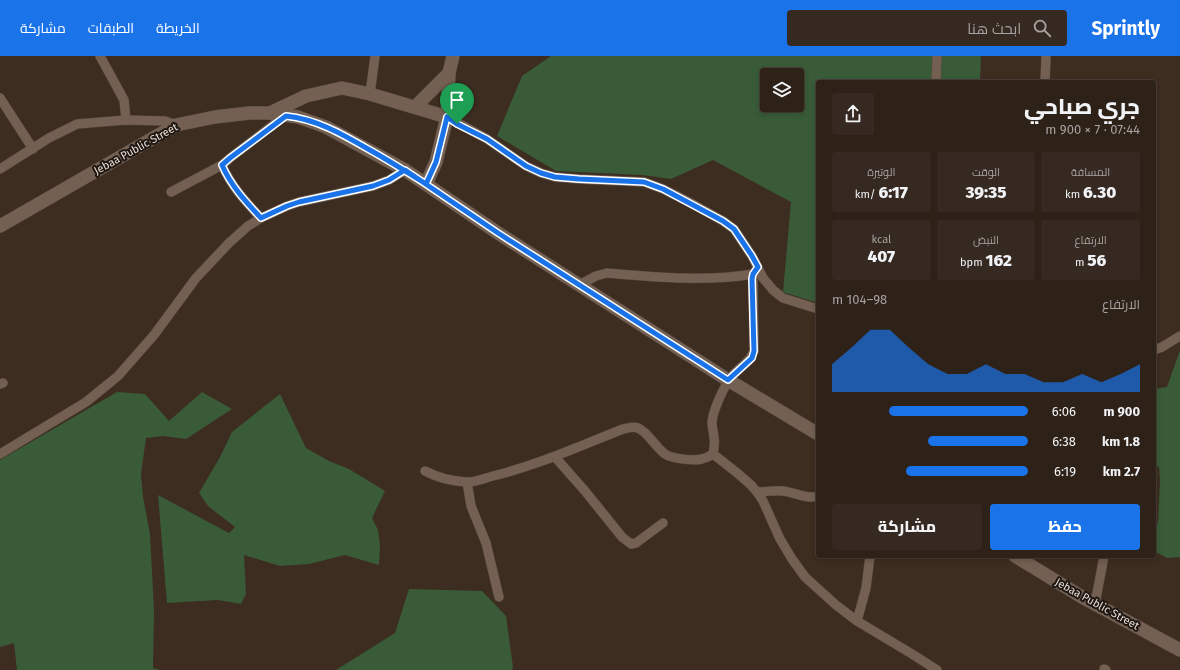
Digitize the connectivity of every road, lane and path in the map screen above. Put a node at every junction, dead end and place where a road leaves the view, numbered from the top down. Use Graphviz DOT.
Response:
graph roads {
  1 [pos="100,56"];
  2 [pos="374,56"];
  3 [pos="453,56"];
  4 [pos="937,56"];
  5 [pos="1046,56"];
  6 [pos="449,73"];
  7 [pos="936,80"];
  8 [pos="1045,80"];
  9 [pos="370,94"];
  10 [pos="0,98"];
  11 [pos="415,107"];
  12 [pos="270,113"];
  13 [pos="286,116"];
  14 [pos="447,117"];
  15 [pos="126,120"];
  16 [pos="176,125"];
  17 [pos="33,149"];
  18 [pos="222,165"];
  19 [pos="0,169"];
  20 [pos="405,170"];
  21 [pos="426,184"];
  22 [pos="171,192"];
  23 [pos="261,218"];
  24 [pos="0,226"];
  25 [pos="755,271"];
  26 [pos="579,285"];
  27 [pos="816,309"];
  28 [pos="1180,336"];
  29 [pos="1156,350"];
  30 [pos="728,380"];
  31 [pos="816,433"];
  32 [pos="0,454"];
  33 [pos="713,454"];
  34 [pos="555,457"];
  35 [pos="425,471"];
  36 [pos="467,482"];
  37 [pos="757,492"];
  38 [pos="816,496"];
  39 [pos="663,523"];
  40 [pos="870,558"];
  41 [pos="1018,558"];
  42 [pos="1104,558"];
  43 [pos="499,597"];
  44 [pos="1095,604"];
  45 [pos="857,621"];
  46 [pos="1180,650"];
  47 [pos="937,670"];
  1 -- 15 [label="street"];
  2 -- 9 [label="street"];
  3 -- 6 [label="main road"];
  4 -- 7 [label="street"];
  5 -- 8 [label="street"];
  6 -- 11 [label="main road"];
  6 -- 14 [label="main road"];
  9 -- 11 [label="main road"];
  9 -- 12 [label="main road"];
  10 -- 17 [label="street"];
  11 -- 14 [label="main road"];
  12 -- 13 [label="main road, Jebaa Public Street"];
  12 -- 16 [label="main road, Jebaa Public Street"];
  13 -- 18 [label="street"];
  13 -- 20 [label="main road, Jebaa Public Street"];
  14 -- 21 [label="main road"];
  14 -- 25 [label="street"];
  15 -- 16 [label="street"];
  15 -- 17 [label="street"];
  16 -- 24 [label="main road, Jebaa Public Street"];
  17 -- 19 [label="street"];
  18 -- 22 [label="street"];
  18 -- 23 [label="street"];
  20 -- 21 [label="main road, Jebaa Public Street"];
  20 -- 23 [label="street"];
  21 -- 26 [label="main road, Jebaa Public Street"];
  23 -- 32 [label="street"];
  25 -- 26 [label="street"];
  25 -- 27 [label="street"];
  25 -- 30 [label="street"];
  26 -- 30 [label="main road, Jebaa Public Street"];
  28 -- 29 [label="street"];
  30 -- 31 [label="main road, Jebaa Public Street"];
  30 -- 33 [label="street"];
  33 -- 34 [label="street"];
  33 -- 37 [label="street"];
  34 -- 36 [label="street"];
  34 -- 39 [label="street"];
  35 -- 36 [label="street"];
  36 -- 43 [label="street"];
  37 -- 38 [label="street"];
  37 -- 45 [label="street"];
  40 -- 45 [label="street"];
  41 -- 44 [label="main road, Jebaa Public Street"];
  42 -- 44 [label="street"];
  44 -- 46 [label="main road, Jebaa Public Street"];
  45 -- 47 [label="street"];
}
